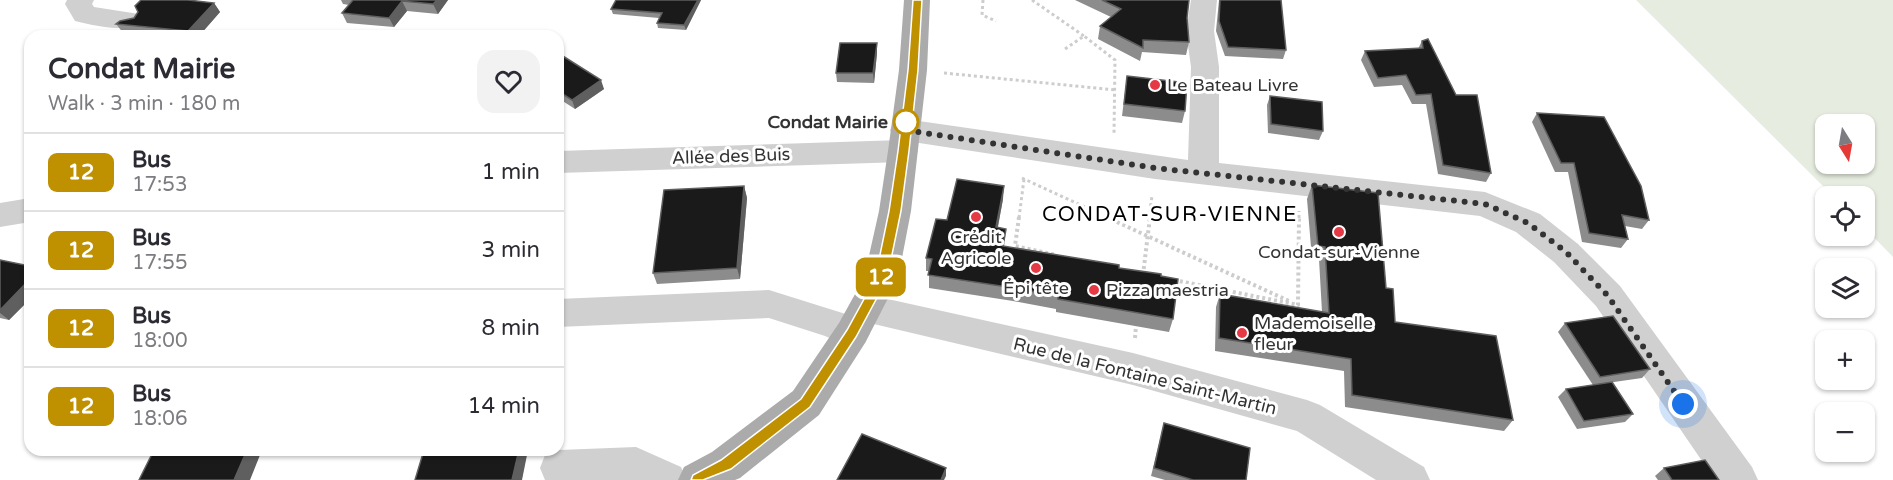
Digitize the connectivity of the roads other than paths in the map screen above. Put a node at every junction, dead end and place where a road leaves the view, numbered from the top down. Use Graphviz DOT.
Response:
graph roads {
  1 [pos="81,0"];
  2 [pos="917,0"];
  3 [pos="1204,0"];
  4 [pos="129,20"];
  5 [pos="904,140"];
  6 [pos="564,162"];
  7 [pos="1203,173"];
  8 [pos="24,211"];
  9 [pos="0,215"];
  10 [pos="564,313"];
  11 [pos="858,321"];
  12 [pos="559,468"];
  13 [pos="668,480"];
  14 [pos="698,480"];
  15 [pos="1410,480"];
  16 [pos="1738,480"];
  1 -- 4 [label="street"];
  2 -- 5 [label="main road"];
  3 -- 7 [label="street"];
  5 -- 6 [label="street, Allée des Buis"];
  5 -- 7 [label="street, Allée des Buis"];
  5 -- 11 [label="main road"];
  7 -- 16 [label="street, Allée des Buis"];
  8 -- 9 [label="street"];
  10 -- 11 [label="street, Rue de la Fontaine Saint-Martin"];
  11 -- 14 [label="main road"];
  11 -- 15 [label="street, Rue de la Fontaine Saint-Martin"];
  12 -- 13 [label="street"];
}
